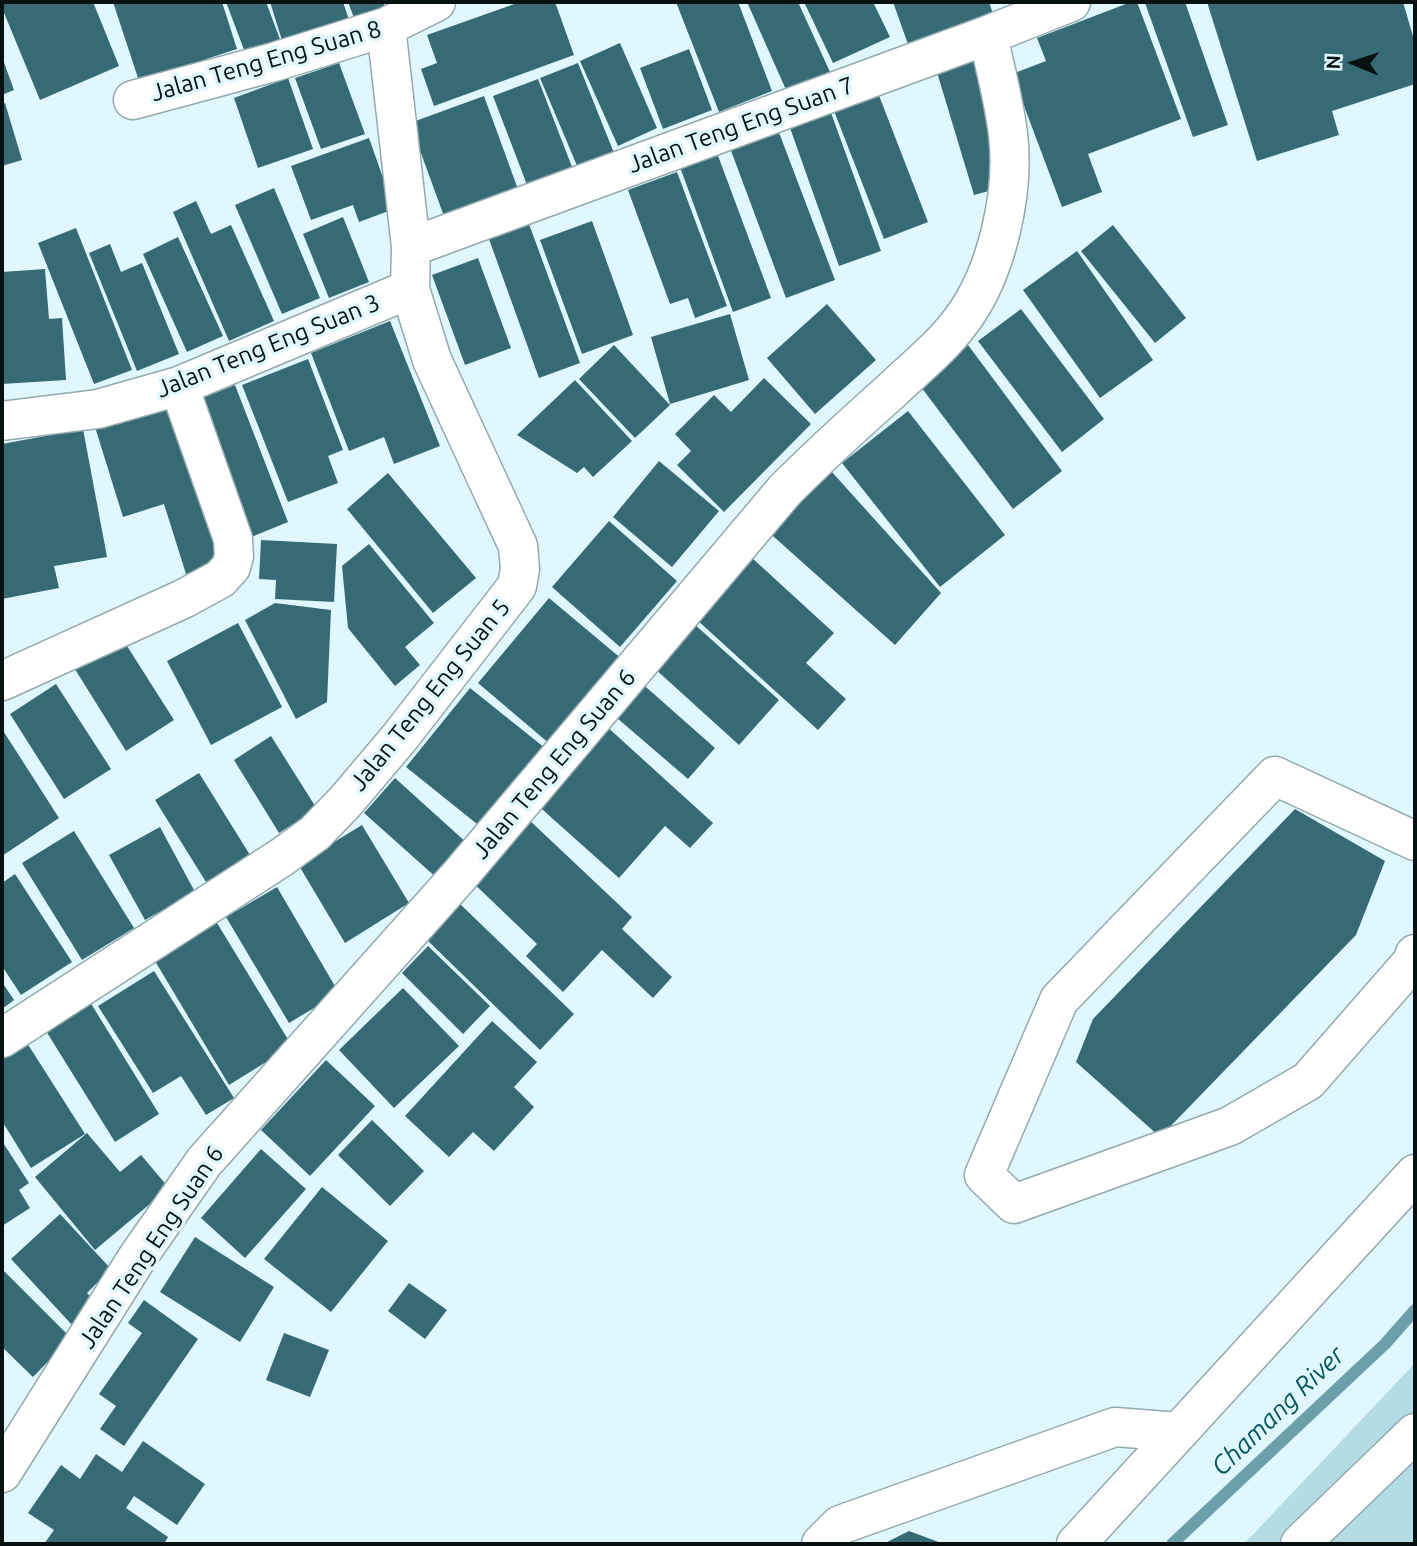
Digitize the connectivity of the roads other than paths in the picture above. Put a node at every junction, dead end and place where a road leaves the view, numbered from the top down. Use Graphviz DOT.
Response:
graph roads {
  1 [pos="436,2"];
  2 [pos="1071,2"];
  3 [pos="1000,21"];
  4 [pos="386,27"];
  5 [pos="133,100"];
  6 [pos="411,247"];
  7 [pos="410,289"];
  8 [pos="180,386"];
  9 [pos="2,421"];
  10 [pos="2,681"];
  11 [pos="1415,841"];
  12 [pos="1415,954"];
  13 [pos="2,1038"];
  14 [pos="1415,1174"];
  15 [pos="1179,1432"];
  16 [pos="1415,1433"];
  17 [pos="2,1472"];
  18 [pos="821,1544"];
  19 [pos="1076,1544"];
  20 [pos="1300,1544"];
  1 -- 4 [label="street, Jalan Teng Eng Suan 8"];
  2 -- 3 [label="street, Jalan Teng Eng Suan 7"];
  3 -- 6 [label="street, Jalan Teng Eng Suan 7"];
  3 -- 17 [label="street, Jalan Teng Eng Suan 6"];
  4 -- 5 [label="street, Jalan Teng Eng Suan 8"];
  4 -- 6 [label="street, Jalan Teng Eng Suan 5"];
  6 -- 7 [label="street, Jalan Teng Eng Suan 5"];
  7 -- 8 [label="street, Jalan Teng Eng Suan 3"];
  7 -- 13 [label="street, Jalan Teng Eng Suan 5"];
  8 -- 9 [label="street, Jalan Teng Eng Suan 3"];
  8 -- 10 [label="street"];
  11 -- 12 [label="street"];
  14 -- 15 [label="street"];
  15 -- 18 [label="street"];
  15 -- 19 [label="street"];
  16 -- 20 [label="street"];
}
